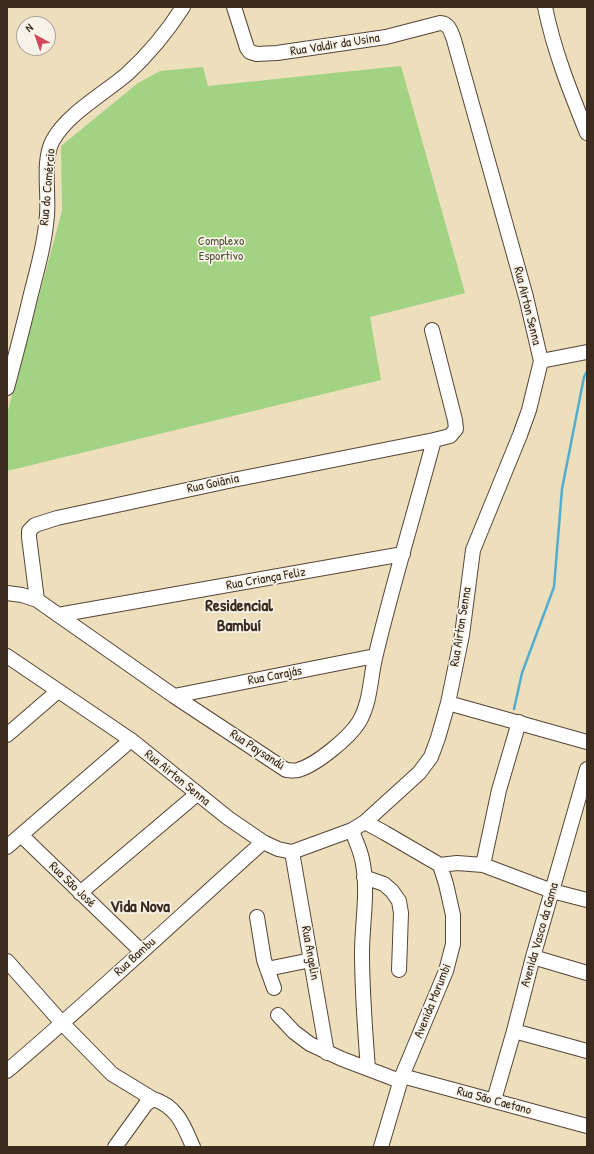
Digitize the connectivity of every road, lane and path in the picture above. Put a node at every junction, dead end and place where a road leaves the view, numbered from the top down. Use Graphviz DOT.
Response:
graph roads {
  1 [pos="183,7"];
  2 [pos="234,7"];
  3 [pos="545,7"];
  4 [pos="423,27"];
  5 [pos="587,133"];
  6 [pos="432,330"];
  7 [pos="587,352"];
  8 [pos="541,360"];
  9 [pos="9,371"];
  10 [pos="7,388"];
  11 [pos="434,440"];
  12 [pos="403,554"];
  13 [pos="7,593"];
  14 [pos="37,600"];
  15 [pos="58,615"];
  16 [pos="7,656"];
  17 [pos="376,656"];
  18 [pos="58,691"];
  19 [pos="174,696"];
  20 [pos="448,703"];
  21 [pos="519,722"];
  22 [pos="10,730"];
  23 [pos="131,740"];
  24 [pos="587,742"];
  25 [pos="587,769"];
  26 [pos="197,794"];
  27 [pos="365,822"];
  28 [pos="352,830"];
  29 [pos="21,836"];
  30 [pos="263,842"];
  31 [pos="7,847"];
  32 [pos="292,852"];
  33 [pos="482,864"];
  34 [pos="440,866"];
  35 [pos="364,877"];
  36 [pos="552,891"];
  37 [pos="80,893"];
  38 [pos="587,900"];
  39 [pos="257,917"];
  40 [pos="141,951"];
  41 [pos="533,957"];
  42 [pos="311,960"];
  43 [pos="7,961"];
  44 [pos="267,969"];
  45 [pos="399,970"];
  46 [pos="587,973"];
  47 [pos="274,988"];
  48 [pos="278,1015"];
  49 [pos="62,1023"];
  50 [pos="514,1031"];
  51 [pos="587,1051"];
  52 [pos="327,1053"];
  53 [pos="368,1069"];
  54 [pos="7,1071"];
  55 [pos="401,1078"];
  56 [pos="153,1099"];
  57 [pos="494,1100"];
  58 [pos="587,1126"];
  59 [pos="115,1147"];
  60 [pos="193,1147"];
  61 [pos="381,1147"];
  1 -- 9 [label="street, Rua do Comércio"];
  2 -- 4 [label="street, Rua Valdir da Usina"];
  3 -- 5 [label="street"];
  4 -- 8 [label="street, Rua Airton Senna"];
  6 -- 11 [label="street, Rua Goiânia"];
  7 -- 8 [label="street"];
  8 -- 20 [label="street, Rua Airton Senna"];
  9 -- 10 [label="street"];
  11 -- 12 [label="street, Rua Paysandú"];
  11 -- 14 [label="street, Rua Goiânia"];
  12 -- 15 [label="street, Rua Criança Feliz"];
  12 -- 17 [label="street, Rua Paysandú"];
  13 -- 14 [label="street, Rua Paysandú"];
  14 -- 15 [label="street, Rua Paysandú"];
  15 -- 19 [label="street, Rua Paysandú"];
  16 -- 18 [label="street, Rua Airton Senna"];
  17 -- 19 [label="street, Rua Carajás"];
  17 -- 19 [label="street, Rua Paysandú"];
  18 -- 22 [label="street"];
  18 -- 23 [label="street, Rua Airton Senna"];
  20 -- 21 [label="street"];
  20 -- 27 [label="street, Rua Airton Senna"];
  21 -- 24 [label="street"];
  21 -- 33 [label="street"];
  23 -- 26 [label="street, Rua Airton Senna"];
  23 -- 29 [label="street"];
  25 -- 36 [label="street, Avenida Vasco da Gama"];
  26 -- 30 [label="street, Rua Airton Senna"];
  26 -- 37 [label="street"];
  27 -- 28 [label="street, Rua Airton Senna"];
  27 -- 34 [label="street"];
  28 -- 32 [label="street, Rua Airton Senna"];
  28 -- 35 [label="street"];
  29 -- 31 [label="street"];
  29 -- 37 [label="street, Rua São José"];
  30 -- 32 [label="street, Rua Airton Senna"];
  30 -- 40 [label="street, Rua Bambu"];
  32 -- 42 [label="street, Rua Angelin"];
  33 -- 34 [label="street"];
  33 -- 36 [label="street"];
  34 -- 55 [label="street, Avenida Morumbi"];
  35 -- 45 [label="street"];
  35 -- 53 [label="street"];
  36 -- 38 [label="street"];
  36 -- 41 [label="street, Avenida Vasco da Gama"];
  37 -- 40 [label="street, Rua São José"];
  39 -- 44 [label="street"];
  40 -- 49 [label="street, Rua Bambu"];
  41 -- 46 [label="street"];
  41 -- 50 [label="street, Avenida Vasco da Gama"];
  42 -- 44 [label="street"];
  42 -- 52 [label="street, Rua Angelin"];
  43 -- 49 [label="street"];
  44 -- 47 [label="street"];
  48 -- 52 [label="street, Rua São Caetano"];
  49 -- 54 [label="street, Rua Bambu"];
  49 -- 56 [label="street"];
  50 -- 51 [label="street"];
  50 -- 57 [label="street, Avenida Vasco da Gama"];
  52 -- 53 [label="street, Rua São Caetano"];
  53 -- 55 [label="street, Rua São Caetano"];
  55 -- 57 [label="street, Rua São Caetano"];
  55 -- 61 [label="street, Avenida Morumbi"];
  56 -- 59 [label="street"];
  56 -- 60 [label="street"];
  57 -- 58 [label="street, Rua São Caetano"];
}
